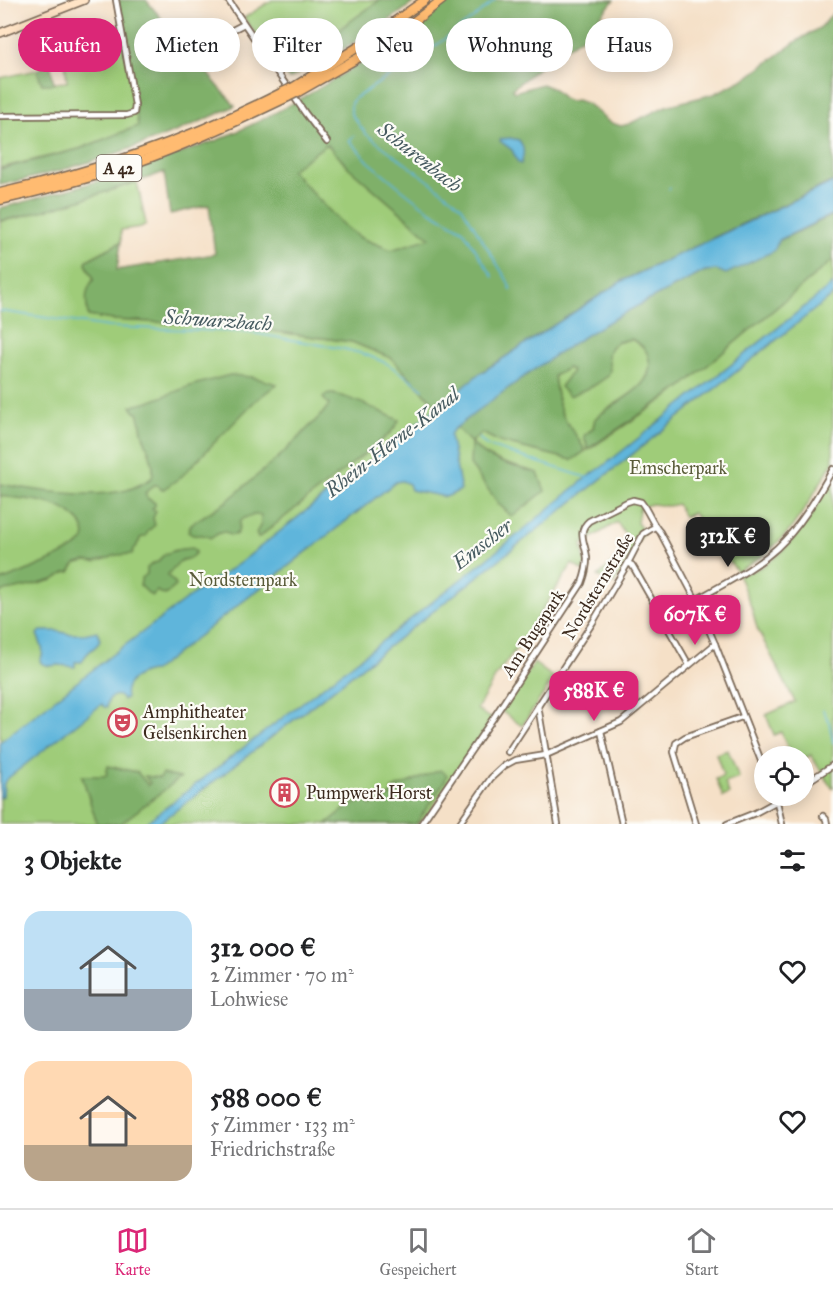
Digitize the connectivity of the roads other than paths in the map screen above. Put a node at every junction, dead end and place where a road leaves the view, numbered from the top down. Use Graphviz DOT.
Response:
graph roads {
  1 [pos="84,0"];
  2 [pos="116,0"];
  3 [pos="228,0"];
  4 [pos="425,0"];
  5 [pos="442,0"];
  6 [pos="244,24"];
  7 [pos="240,26"];
  8 [pos="0,33"];
  9 [pos="296,89"];
  10 [pos="0,116"];
  11 [pos="231,121"];
  12 [pos="327,142"];
  13 [pos="0,193"];
  14 [pos="0,200"];
  15 [pos="833,469"];
  16 [pos="655,528"];
  17 [pos="628,563"];
  18 [pos="696,600"];
  19 [pos="715,644"];
  20 [pos="689,665"];
  21 [pos="538,706"];
  22 [pos="742,717"];
  23 [pos="602,731"];
  24 [pos="754,746"];
  25 [pos="508,752"];
  26 [pos="546,755"];
  27 [pos="833,765"];
  28 [pos="814,777"];
  29 [pos="769,806"];
  30 [pos="778,806"];
  31 [pos="823,816"];
  32 [pos="421,824"];
  33 [pos="459,824"];
  34 [pos="558,824"];
  35 [pos="622,824"];
  36 [pos="696,824"];
  37 [pos="727,824"];
  38 [pos="782,824"];
  39 [pos="827,824"];
  1 -- 8 [label="street"];
  2 -- 10 [label="street"];
  3 -- 6 [label="street"];
  4 -- 9 [label="highway, A 42"];
  5 -- 9 [label="highway, A 42"];
  6 -- 7 [label="street"];
  6 -- 12 [label="street"];
  9 -- 11 [label="highway, A 42, bridge"];
  11 -- 13 [label="highway, A 42"];
  11 -- 14 [label="highway, A 42"];
  15 -- 18 [label="street"];
  16 -- 17 [label="street, Nordsternstraße"];
  16 -- 18 [label="street"];
  16 -- 32 [label="street, Am Bugapark"];
  17 -- 20 [label="street"];
  17 -- 21 [label="street, Nordsternstraße"];
  18 -- 19 [label="street"];
  19 -- 20 [label="street"];
  19 -- 22 [label="street"];
  20 -- 23 [label="street"];
  21 -- 25 [label="street, Nordsternstraße"];
  21 -- 26 [label="street"];
  22 -- 24 [label="street"];
  22 -- 36 [label="street"];
  23 -- 26 [label="street"];
  23 -- 35 [label="street"];
  26 -- 33 [label="street"];
  26 -- 34 [label="street"];
  27 -- 28 [label="street"];
  29 -- 37 [label="street"];
  30 -- 38 [label="street"];
  31 -- 39 [label="street"];
}
